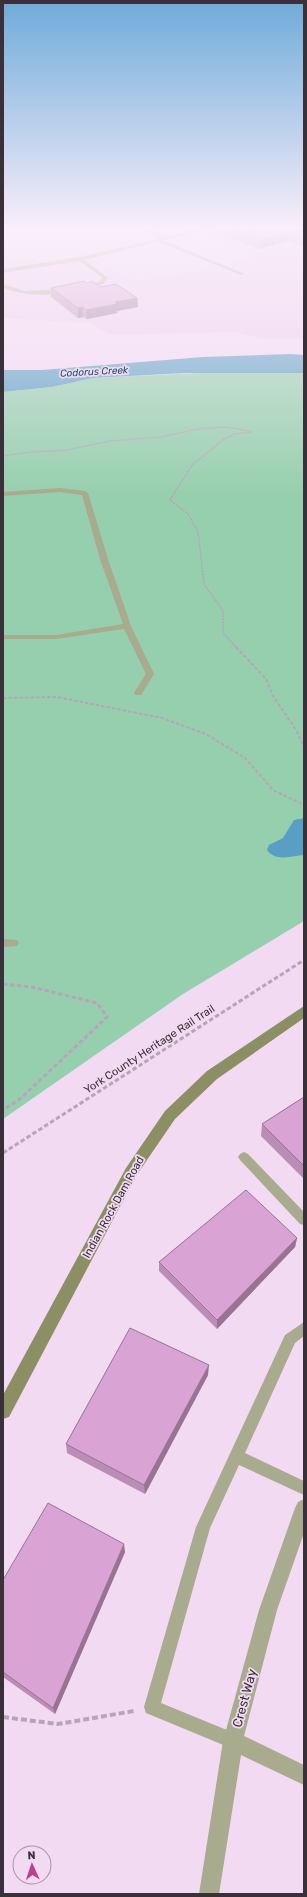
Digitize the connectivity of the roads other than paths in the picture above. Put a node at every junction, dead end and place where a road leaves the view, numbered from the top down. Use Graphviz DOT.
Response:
graph roads {
  1 [pos="3,494"];
  2 [pos="127,626"];
  3 [pos="3,637"];
  4 [pos="138,693"];
  5 [pos="304,1011"];
  6 [pos="244,1157"];
  7 [pos="304,1220"];
  8 [pos="304,1328"];
  9 [pos="3,1411"];
  10 [pos="236,1456"];
  11 [pos="304,1488"];
  12 [pos="304,1508"];
  13 [pos="233,1741"];
  14 [pos="304,1775"];
  15 [pos="209,1894"];
  1 -- 2 [label="lane"];
  2 -- 3 [label="lane"];
  2 -- 4 [label="lane"];
  5 -- 9 [label="street, Indian Rock Dam Road"];
  6 -- 7 [label="lane"];
  8 -- 10 [label="lane"];
  10 -- 11 [label="lane"];
  10 -- 13 [label="lane"];
  12 -- 13 [label="street, Crest Way"];
  13 -- 14 [label="street"];
  13 -- 15 [label="street, Crest Way"];
}
